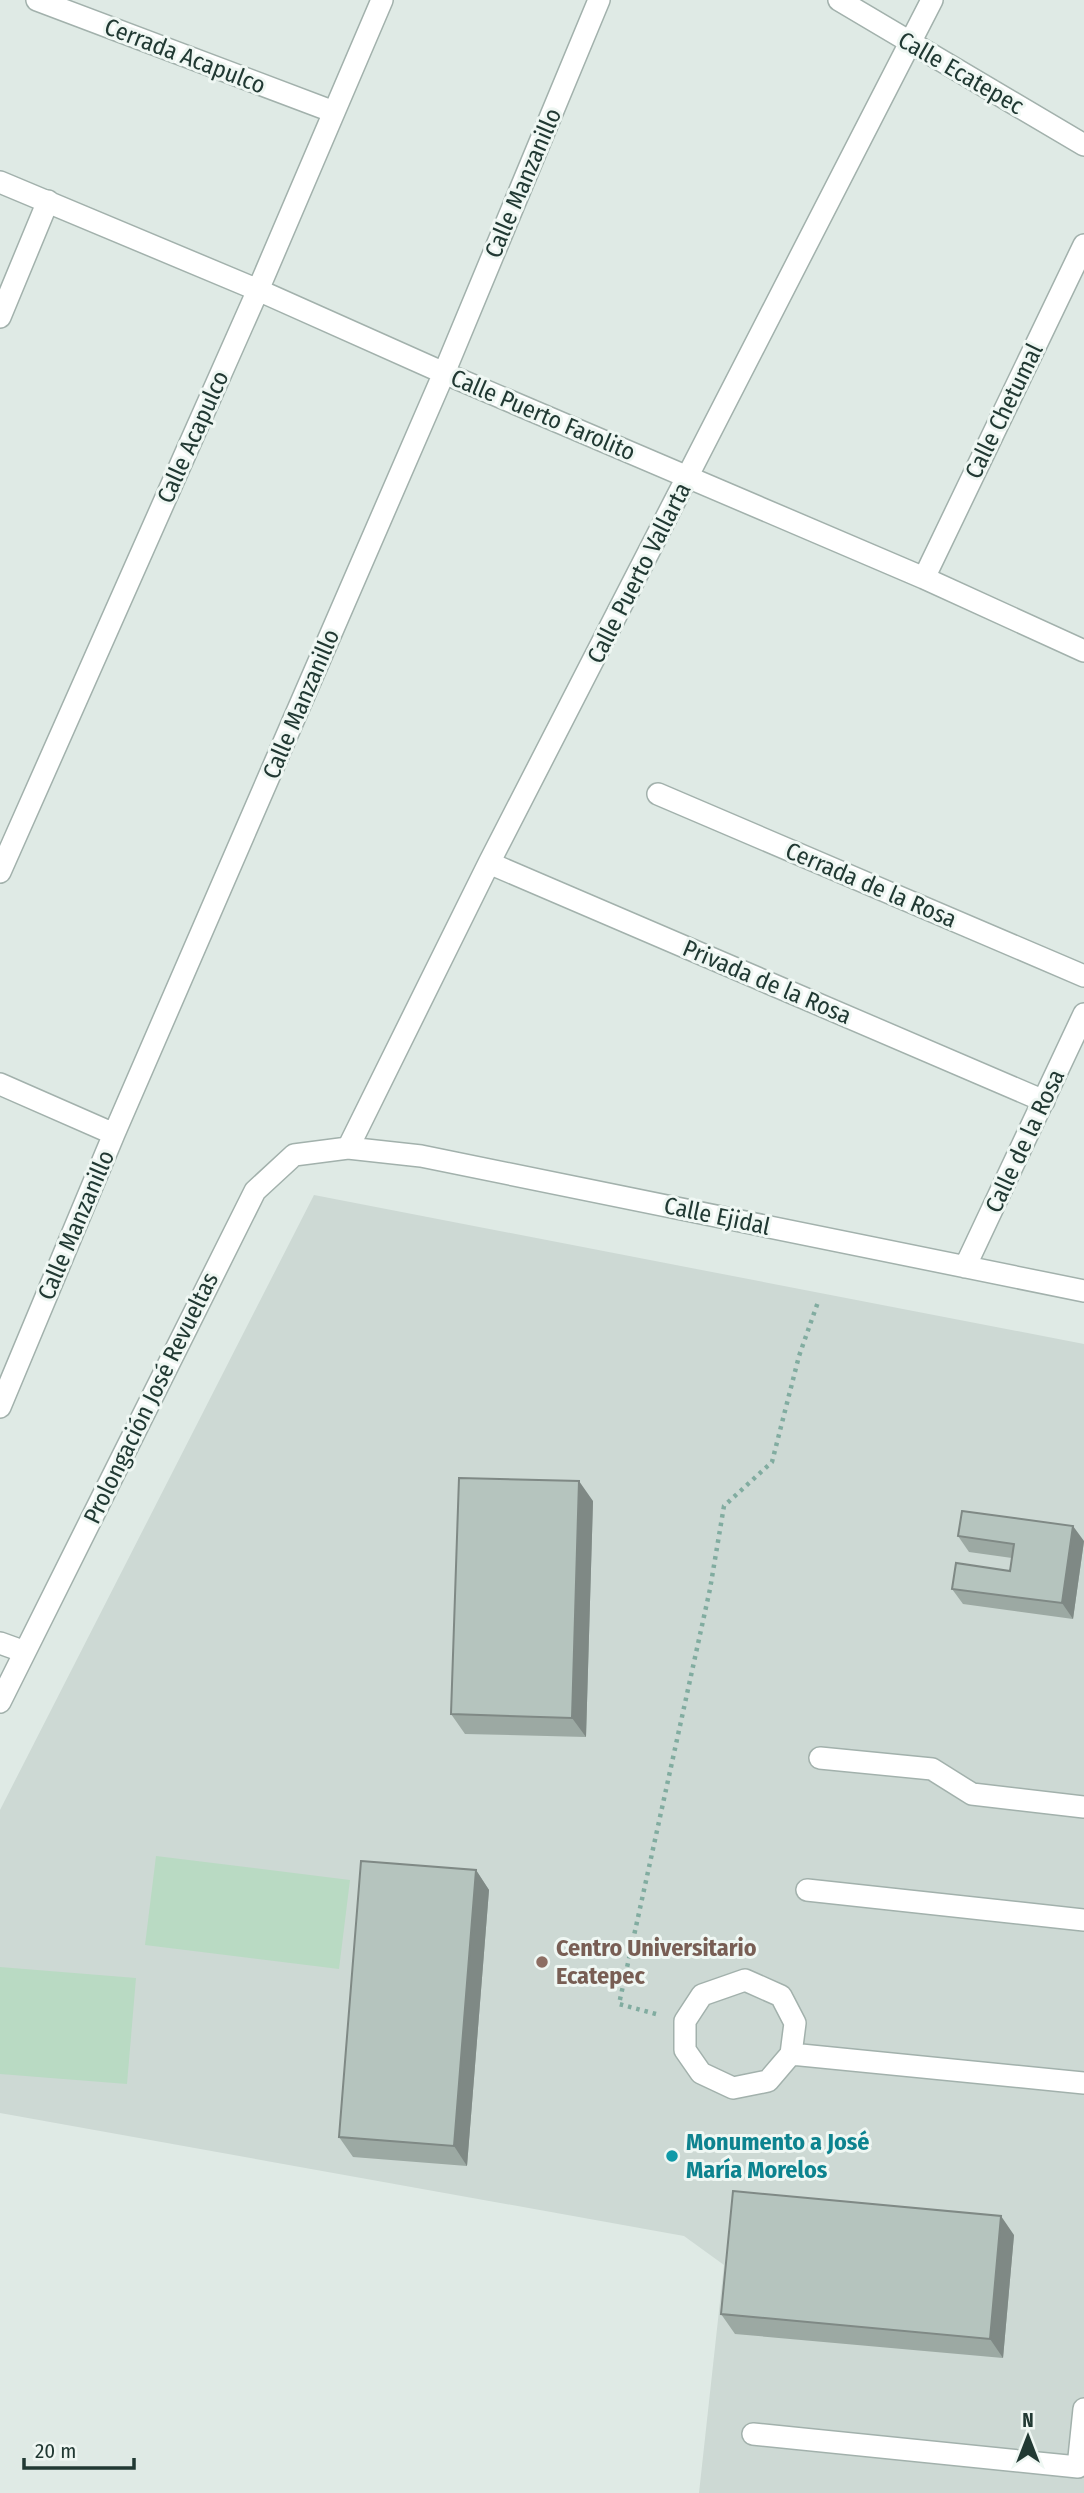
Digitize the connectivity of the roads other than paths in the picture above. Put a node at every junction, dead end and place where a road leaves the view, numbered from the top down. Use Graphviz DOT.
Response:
graph roads {
  1 [pos="37,0"];
  2 [pos="382,0"];
  3 [pos="599,0"];
  4 [pos="839,0"];
  5 [pos="932,0"];
  6 [pos="909,42"];
  7 [pos="334,112"];
  8 [pos="1084,145"];
  9 [pos="0,182"];
  10 [pos="48,201"];
  11 [pos="1084,245"];
  12 [pos="258,290"];
  13 [pos="0,317"];
  14 [pos="444,373"];
  15 [pos="689,476"];
  16 [pos="924,578"];
  17 [pos="1084,651"];
  18 [pos="657,794"];
  19 [pos="489,863"];
  20 [pos="0,872"];
  21 [pos="1084,976"];
  22 [pos="1084,1014"];
  23 [pos="0,1084"];
  24 [pos="1044,1101"];
  25 [pos="114,1134"];
  26 [pos="348,1148"];
  27 [pos="965,1267"];
  28 [pos="1084,1291"];
  29 [pos="0,1407"];
  30 [pos="0,1643"];
  31 [pos="25,1652"];
  32 [pos="0,1702"];
  33 [pos="821,1758"];
  34 [pos="1084,1807"];
  35 [pos="807,1890"];
  36 [pos="1084,1920"];
  37 [pos="791,2053"];
  38 [pos="1084,2083"];
  39 [pos="1084,2409"];
  40 [pos="753,2434"];
  1 -- 7 [label="street, Cerrada Acapulco"];
  2 -- 7 [label="street, Calle Acapulco"];
  3 -- 14 [label="street, Calle Manzanillo"];
  4 -- 6 [label="street, Calle Ecatepec"];
  5 -- 6 [label="street, Calle Puerto Vallarta"];
  6 -- 8 [label="street, Calle Ecatepec"];
  6 -- 15 [label="street, Calle Puerto Vallarta"];
  7 -- 12 [label="street, Calle Acapulco"];
  9 -- 10 [label="street, Calle Puerto Farolito"];
  10 -- 12 [label="street, Calle Puerto Farolito"];
  10 -- 13 [label="street"];
  11 -- 16 [label="street, Calle Chetumal"];
  12 -- 14 [label="street, Calle Puerto Farolito"];
  12 -- 20 [label="street, Calle Acapulco"];
  14 -- 15 [label="street, Calle Puerto Farolito"];
  14 -- 25 [label="street, Calle Manzanillo"];
  15 -- 16 [label="street, Calle Puerto Farolito"];
  15 -- 19 [label="street, Calle Puerto Vallarta"];
  16 -- 17 [label="street, Calle Puerto Farolito"];
  18 -- 21 [label="street, Cerrada de la Rosa"];
  19 -- 24 [label="street, Privada de la Rosa"];
  19 -- 26 [label="street, Calle Puerto Vallarta"];
  22 -- 24 [label="street, Calle de la Rosa"];
  23 -- 25 [label="street"];
  24 -- 27 [label="street, Calle de la Rosa"];
  25 -- 29 [label="street, Calle Manzanillo"];
  26 -- 27 [label="street, Calle Ejidal"];
  26 -- 31 [label="street, Prolongación José Revueltas"];
  27 -- 28 [label="street, Calle Ejidal"];
  30 -- 31 [label="street"];
  31 -- 32 [label="street, Prolongación José Revueltas"];
  33 -- 34 [label="street"];
  35 -- 36 [label="street"];
  37 -- 37 [label="street"];
  37 -- 38 [label="street"];
  39 -- 40 [label="street"];
}
